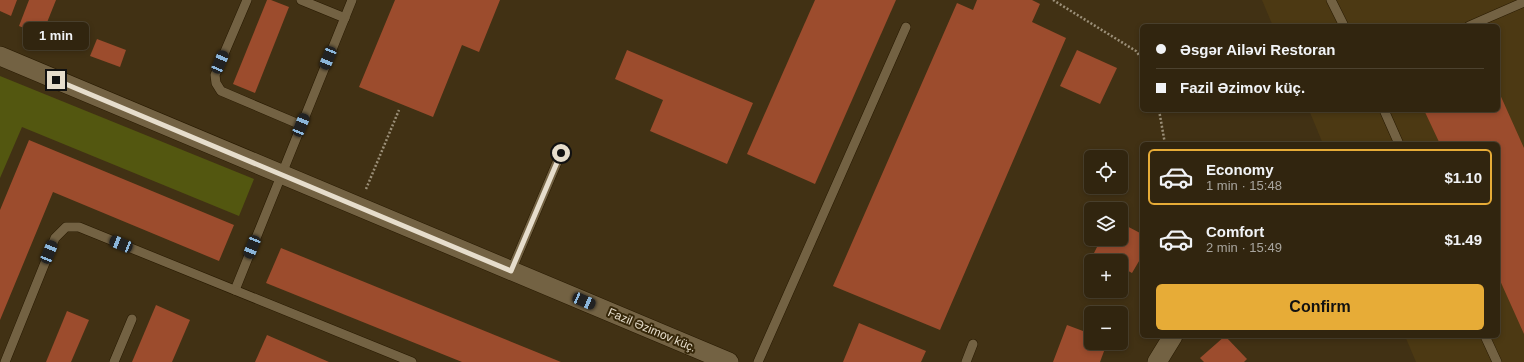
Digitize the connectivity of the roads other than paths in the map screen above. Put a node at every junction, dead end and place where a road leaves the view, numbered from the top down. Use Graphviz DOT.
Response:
graph roads {
  1 [pos="246,0"];
  2 [pos="301,0"];
  3 [pos="352,0"];
  4 [pos="1332,0"];
  5 [pos="1504,0"];
  6 [pos="1524,2"];
  7 [pos="1508,9"];
  8 [pos="345,18"];
  9 [pos="1343,24"];
  10 [pos="1474,24"];
  11 [pos="906,27"];
  12 [pos="0,56"];
  13 [pos="1385,112"];
  14 [pos="301,125"];
  15 [pos="1398,142"];
  16 [pos="561,153"];
  17 [pos="280,175"];
  18 [pos="511,271"];
  19 [pos="234,290"];
  20 [pos="132,319"];
  21 [pos="1172,338"];
  22 [pos="1486,338"];
  23 [pos="973,344"];
  24 [pos="5,362"];
  25 [pos="114,362"];
  26 [pos="410,362"];
  27 [pos="729,362"];
  28 [pos="758,362"];
  29 [pos="966,362"];
  30 [pos="1157,362"];
  31 [pos="1497,362"];
  1 -- 14 [label="lane"];
  2 -- 8 [label="lane"];
  3 -- 8 [label="lane"];
  4 -- 9 [label="lane"];
  5 -- 7 [label="lane"];
  6 -- 7 [label="lane"];
  7 -- 10 [label="lane"];
  8 -- 14 [label="lane"];
  11 -- 28 [label="lane"];
  12 -- 17 [label="street, Fazil Əzimov küç."];
  13 -- 15 [label="lane"];
  14 -- 17 [label="lane"];
  16 -- 18 [label="lane"];
  17 -- 18 [label="street, Fazil Əzimov küç."];
  17 -- 19 [label="lane"];
  18 -- 27 [label="street, Fazil Əzimov küç."];
  19 -- 24 [label="lane"];
  19 -- 26 [label="lane"];
  20 -- 25 [label="lane"];
  21 -- 30 [label="street"];
  22 -- 31 [label="lane"];
  23 -- 29 [label="lane"];
}
